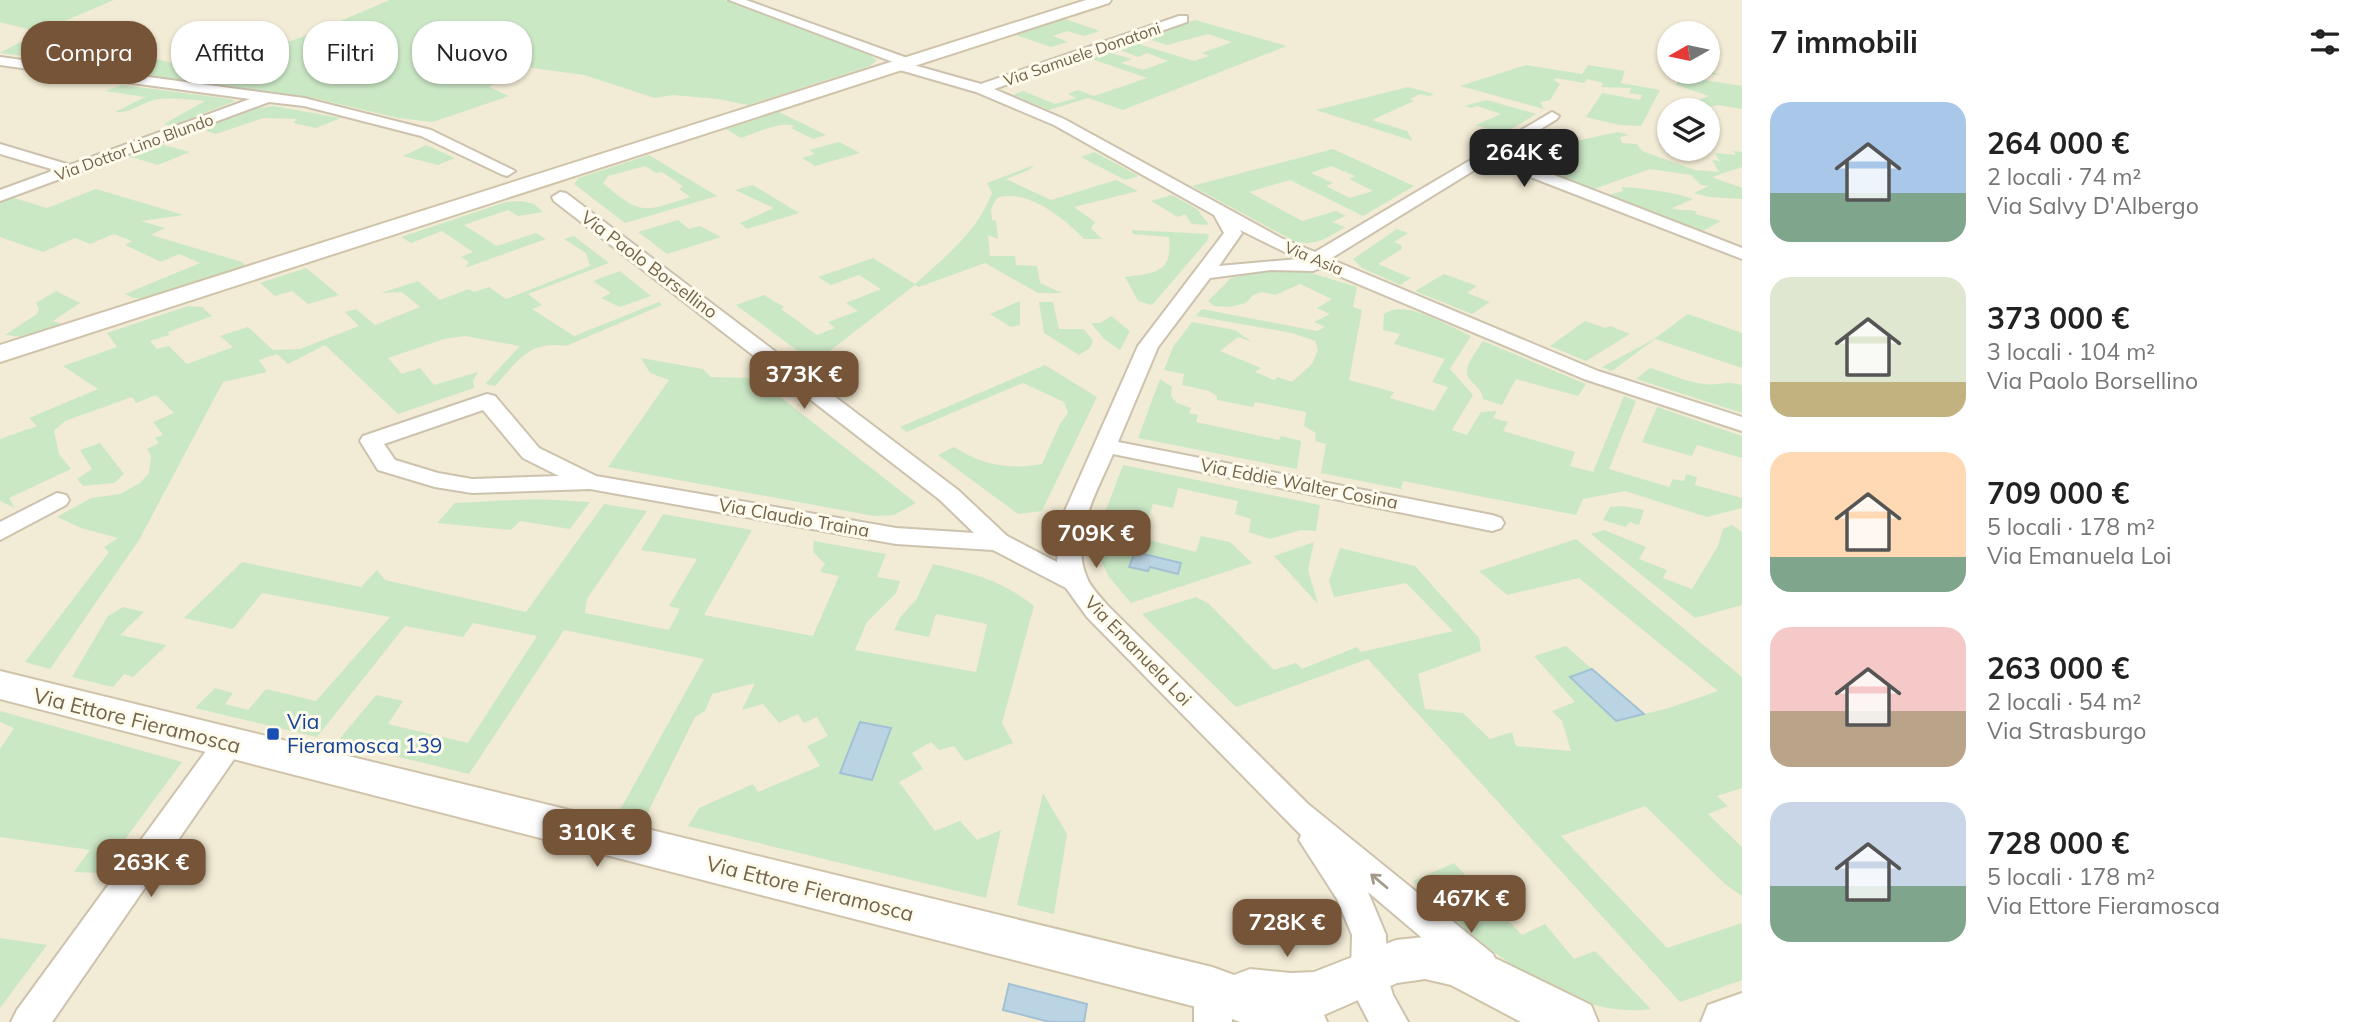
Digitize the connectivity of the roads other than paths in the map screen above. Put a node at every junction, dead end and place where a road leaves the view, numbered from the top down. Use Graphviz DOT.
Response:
graph roads {
  1 [pos="735,0"];
  2 [pos="1103,0"];
  3 [pos="1183,19"];
  4 [pos="0,61"];
  5 [pos="902,64"];
  6 [pos="981,89"];
  7 [pos="268,97"];
  8 [pos="1552,116"];
  9 [pos="0,149"];
  10 [pos="1488,155"];
  11 [pos="71,170"];
  12 [pos="507,171"];
  13 [pos="0,196"];
  14 [pos="560,197"];
  15 [pos="1222,212"];
  16 [pos="1742,254"];
  17 [pos="1325,263"];
  18 [pos="1204,274"];
  19 [pos="0,354"];
  20 [pos="1742,424"];
  21 [pos="1105,446"];
  22 [pos="590,482"];
  23 [pos="57,500"];
  24 [pos="1492,523"];
  25 [pos="0,532"];
  26 [pos="999,542"];
  27 [pos="1075,582"];
  28 [pos="0,685"];
  29 [pos="229,744"];
  30 [pos="1297,813"];
  31 [pos="1369,975"];
  32 [pos="1507,988"];
  33 [pos="1213,1005"];
  34 [pos="1742,1016"];
  35 [pos="30,1022"];
  36 [pos="1303,1022"];
  37 [pos="1389,1022"];
  38 [pos="1573,1022"];
  39 [pos="1726,1022"];
  1 -- 5 [label="street, Via Asia"];
  2 -- 5 [label="main road"];
  3 -- 6 [label="street, Via Samuele Donatoni"];
  4 -- 7 [label="street"];
  5 -- 6 [label="street, Via Asia"];
  5 -- 19 [label="main road"];
  6 -- 15 [label="street, Via Asia"];
  7 -- 11 [label="street, Via Dottor Lino Blundo"];
  7 -- 12 [label="street"];
  8 -- 10 [label="street"];
  9 -- 11 [label="street"];
  10 -- 16 [label="street"];
  10 -- 17 [label="street"];
  11 -- 13 [label="street, Via Dottor Lino Blundo"];
  14 -- 26 [label="street, Via Paolo Borsellino"];
  15 -- 17 [label="street, Via Asia"];
  15 -- 18 [label="street, Via Emanuela Loi"];
  17 -- 18 [label="street"];
  17 -- 20 [label="street, Via Asia"];
  18 -- 21 [label="street, Via Emanuela Loi"];
  21 -- 24 [label="street, Via Eddie Walter Cosina"];
  21 -- 27 [label="street, Via Emanuela Loi"];
  22 -- 22 [label="street, Via Claudio Traina"];
  22 -- 26 [label="street, Via Claudio Traina"];
  23 -- 25 [label="street"];
  26 -- 27 [label="street, Via Paolo Borsellino"];
  27 -- 30 [label="street, Via Emanuela Loi"];
  28 -- 29 [label="main road, Via Ettore Fieramosca"];
  29 -- 33 [label="main road, Via Ettore Fieramosca"];
  29 -- 35 [label="street"];
  30 -- 31 [label="street"];
  32 -- 30 [label="street, one-way"];
  31 -- 32 [label="main road"];
  31 -- 33 [label="main road"];
  31 -- 37 [label="street"];
  32 -- 38 [label="main road"];
  33 -- 36 [label="main road"];
  34 -- 39 [label="main road"];
}
